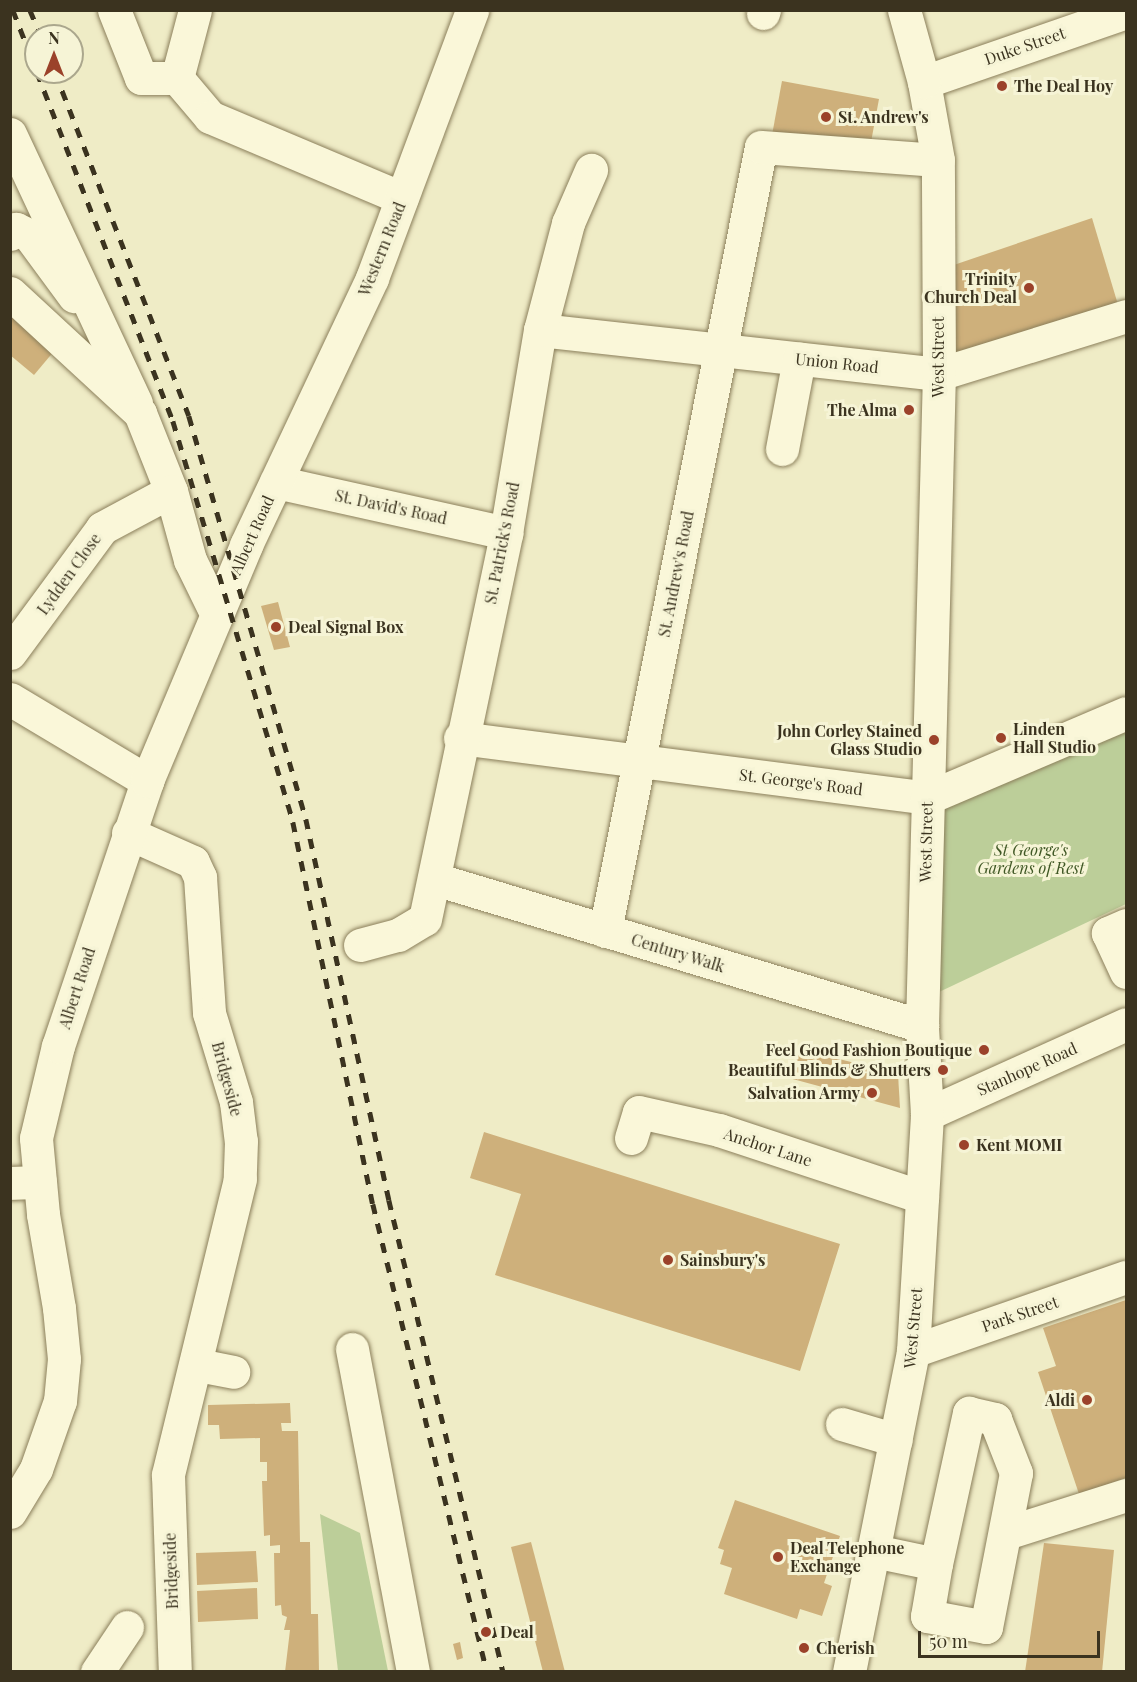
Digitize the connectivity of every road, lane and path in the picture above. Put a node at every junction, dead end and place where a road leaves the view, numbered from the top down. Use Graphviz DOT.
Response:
graph roads {
  1 [pos="114,10"];
  2 [pos="195,10"];
  3 [pos="472,10"];
  4 [pos="904,10"];
  5 [pos="1126,12"];
  6 [pos="1051,23"];
  7 [pos="177,78"];
  8 [pos="924,82"];
  9 [pos="10,134"];
  10 [pos="938,160"];
  11 [pos="591,170"];
  12 [pos="402,198"];
  13 [pos="10,234"];
  14 [pos="10,293"];
  15 [pos="1126,316"];
  16 [pos="540,330"];
  17 [pos="720,350"];
  18 [pos="80,358"];
  19 [pos="799,359"];
  20 [pos="939,374"];
  21 [pos="140,413"];
  22 [pos="782,449"];
  23 [pos="276,482"];
  24 [pos="171,491"];
  25 [pos="506,533"];
  26 [pos="217,615"];
  27 [pos="10,653"];
  28 [pos="10,699"];
  29 [pos="1126,713"];
  30 [pos="460,738"];
  31 [pos="639,762"];
  32 [pos="147,781"];
  33 [pos="927,798"];
  34 [pos="128,833"];
  35 [pos="435,879"];
  36 [pos="1126,925"];
  37 [pos="605,932"];
  38 [pos="360,945"];
  39 [pos="1126,972"];
  40 [pos="1126,1024"];
  41 [pos="922,1026"];
  42 [pos="927,1114"];
  43 [pos="631,1138"];
  44 [pos="25,1183"];
  45 [pos="922,1197"];
  46 [pos="1126,1278"];
  47 [pos="352,1349"];
  48 [pos="913,1351"];
  49 [pos="198,1365"];
  50 [pos="233,1372"];
  51 [pos="843,1424"];
  52 [pos="896,1440"];
  53 [pos="1126,1495"];
  54 [pos="10,1512"];
  55 [pos="1006,1533"];
  56 [pos="874,1551"];
  57 [pos="936,1564"];
  58 [pos="127,1627"];
  59 [pos="97,1671"];
  60 [pos="174,1671"];
  61 [pos="413,1671"];
  62 [pos="849,1671"];
  1 -- 7 [label="street"];
  2 -- 7 [label="street"];
  3 -- 12 [label="street, Western Road"];
  4 -- 8 [label="street, West Street"];
  5 -- 6 [label="street, Duke Street"];
  6 -- 8 [label="street, Duke Street"];
  7 -- 12 [label="street"];
  8 -- 10 [label="street, West Street"];
  9 -- 21 [label="street"];
  10 -- 17 [label="street, St. Andrew's Road"];
  10 -- 20 [label="street, West Street"];
  11 -- 16 [label="street, St. Patrick's Road"];
  12 -- 23 [label="street, Western Road"];
  13 -- 18 [label="street"];
  14 -- 18 [label="street"];
  15 -- 20 [label="street, Union Road"];
  16 -- 17 [label="street, Union Road"];
  16 -- 25 [label="street, St. Patrick's Road"];
  17 -- 19 [label="street, Union Road"];
  17 -- 31 [label="street, St. Andrew's Road"];
  18 -- 21 [label="street"];
  19 -- 20 [label="street, Union Road"];
  19 -- 22 [label="street"];
  20 -- 33 [label="street, West Street"];
  21 -- 24 [label="street"];
  23 -- 25 [label="street, St. David's Road"];
  23 -- 26 [label="street, Albert Road"];
  24 -- 26 [label="street"];
  24 -- 27 [label="street, Lydden Close"];
  25 -- 30 [label="street, St. Patrick's Road"];
  26 -- 32 [label="street, Albert Road"];
  28 -- 32 [label="street"];
  29 -- 33 [label="street"];
  30 -- 31 [label="street, St. George's Road"];
  30 -- 35 [label="street, St. Patrick's Road"];
  31 -- 33 [label="street, St. George's Road"];
  31 -- 37 [label="street, St. Andrew's Road"];
  32 -- 34 [label="street, Albert Road"];
  33 -- 41 [label="street, West Street"];
  34 -- 44 [label="street, Albert Road"];
  34 -- 49 [label="street, Bridgeside"];
  35 -- 37 [label="street, Century Walk"];
  35 -- 38 [label="street, St. Patrick's Road"];
  36 -- 39 [label="street"];
  37 -- 41 [label="street, Century Walk"];
  40 -- 42 [label="street, Stanhope Road"];
  41 -- 42 [label="street, West Street"];
  42 -- 45 [label="street, West Street"];
  43 -- 45 [label="street, Anchor Lane"];
  44 -- 54 [label="street, Albert Road"];
  45 -- 48 [label="street, West Street"];
  46 -- 48 [label="street, Park Street"];
  47 -- 61 [label="street"];
  48 -- 52 [label="street, West Street"];
  49 -- 50 [label="street"];
  49 -- 60 [label="street, Bridgeside"];
  51 -- 52 [label="street"];
  52 -- 56 [label="street, West Street"];
  53 -- 55 [label="street"];
  55 -- 57 [label="street"];
  55 -- 57 [label="street"];
  56 -- 57 [label="street"];
  56 -- 62 [label="street, West Street"];
  58 -- 59 [label="street"];
}
